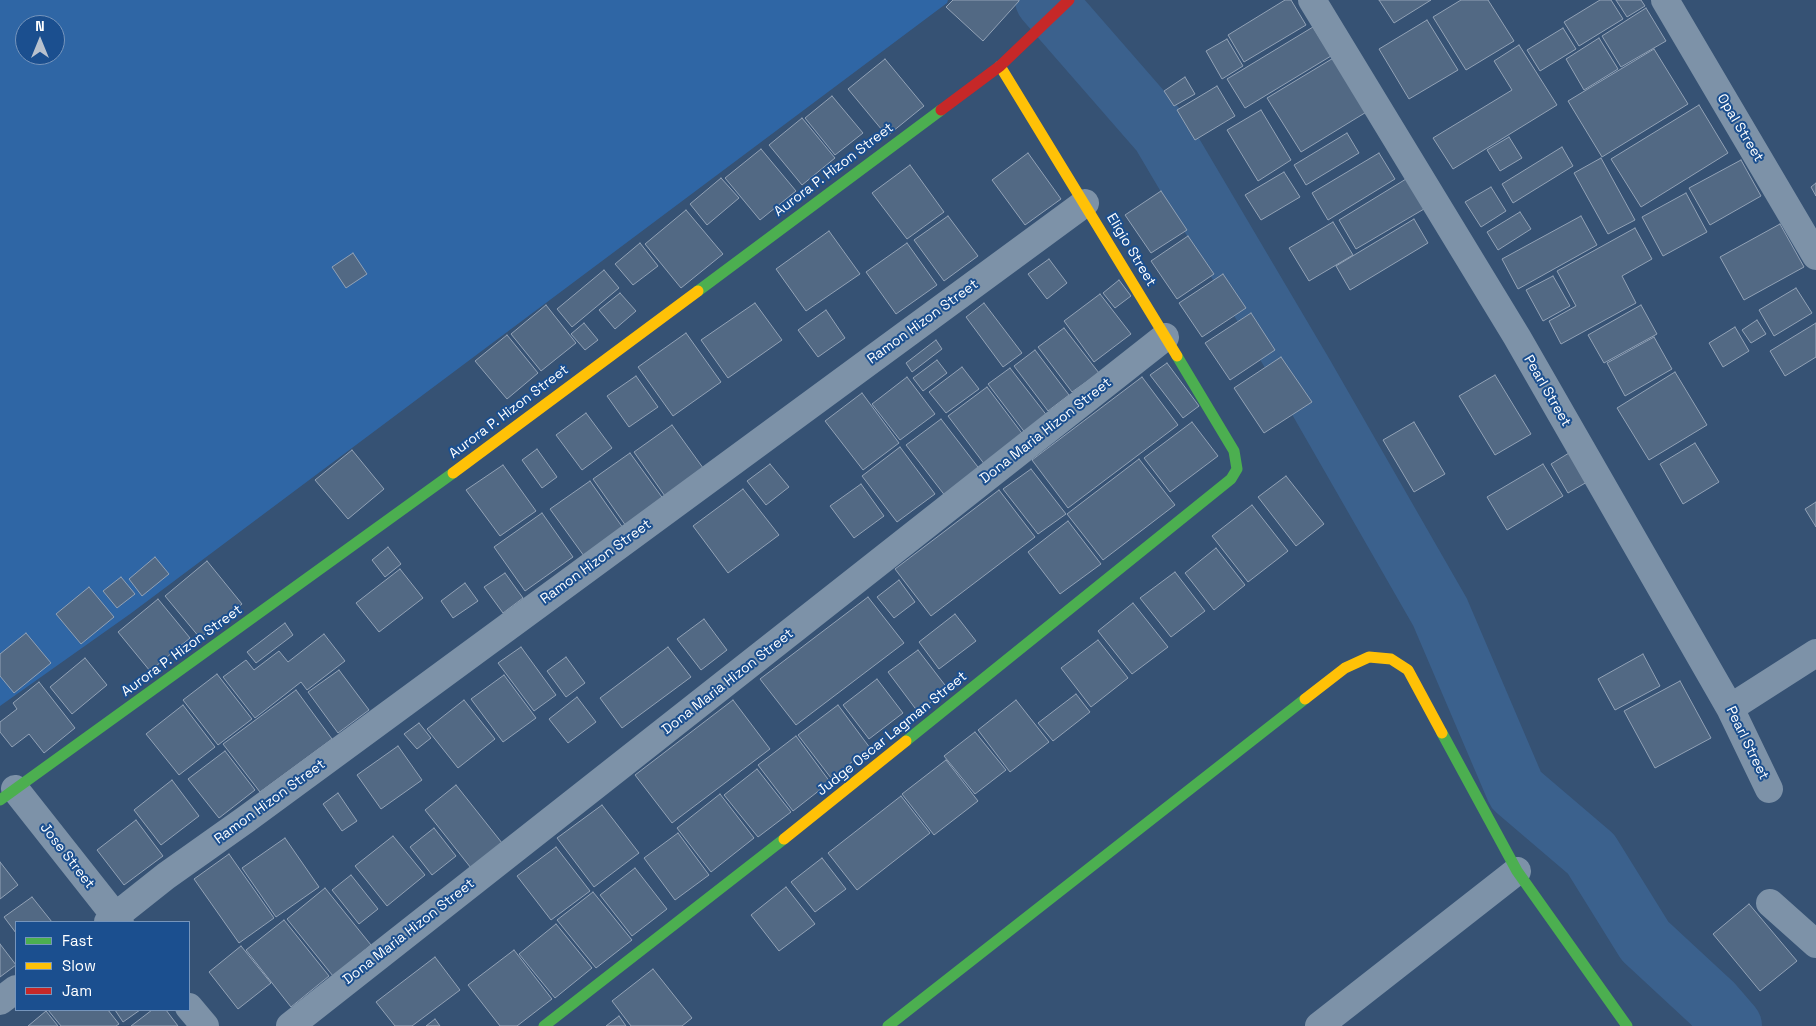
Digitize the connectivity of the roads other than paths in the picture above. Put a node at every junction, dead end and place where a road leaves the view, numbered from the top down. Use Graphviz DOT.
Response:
graph roads {
  1 [pos="1069,0"];
  2 [pos="1312,0"];
  3 [pos="1665,0"];
  4 [pos="1000,66"];
  5 [pos="1085,203"];
  6 [pos="1816,256"];
  7 [pos="1165,337"];
  8 [pos="1234,451"];
  9 [pos="1816,653"];
  10 [pos="1730,708"];
  11 [pos="1769,789"];
  12 [pos="8,795"];
  13 [pos="1517,871"];
  14 [pos="1770,903"];
  15 [pos="114,920"];
  16 [pos="1816,944"];
  17 [pos="15,990"];
  18 [pos="0,1001"];
  19 [pos="190,1008"];
  20 [pos="205,1026"];
  21 [pos="290,1026"];
  22 [pos="544,1026"];
  23 [pos="888,1026"];
  24 [pos="1319,1026"];
  25 [pos="1627,1026"];
  1 -- 4 [label="street, Aurora P. Hizon Street"];
  2 -- 10 [label="street, Pearl Street"];
  3 -- 6 [label="street, Opal Street"];
  4 -- 5 [label="street, Eligio Street"];
  4 -- 12 [label="street, Aurora P. Hizon Street"];
  5 -- 7 [label="street, Eligio Street"];
  5 -- 15 [label="street, Ramon Hizon Street"];
  7 -- 8 [label="street, Eligio Street"];
  7 -- 21 [label="street, Dona Maria Hizon Street"];
  8 -- 22 [label="street, Judge Oscar Lagman Street"];
  9 -- 10 [label="street"];
  10 -- 11 [label="street, Pearl Street"];
  12 -- 15 [label="street, Jose Street"];
  13 -- 23 [label="street"];
  13 -- 24 [label="street"];
  13 -- 25 [label="street"];
  14 -- 16 [label="street"];
  17 -- 18 [label="street"];
  19 -- 20 [label="street"];
}
